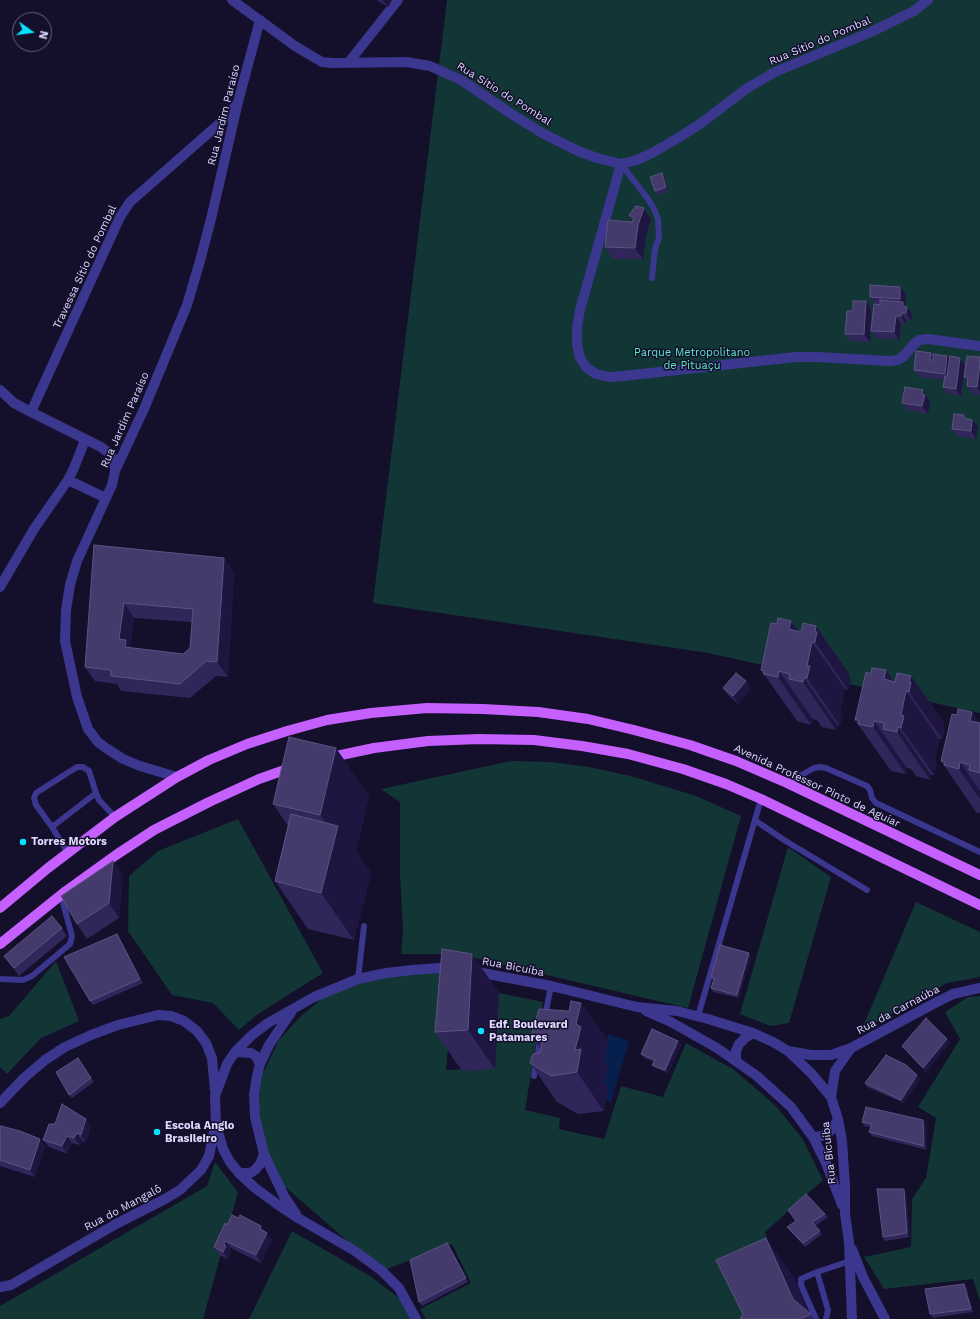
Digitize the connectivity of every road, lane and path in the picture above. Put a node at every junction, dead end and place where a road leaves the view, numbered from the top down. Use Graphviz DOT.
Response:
graph roads {
  1 [pos="232,0"];
  2 [pos="398,0"];
  3 [pos="928,0"];
  4 [pos="260,20"];
  5 [pos="349,62"];
  6 [pos="238,102"];
  7 [pos="621,164"];
  8 [pos="652,278"];
  9 [pos="980,346"];
  10 [pos="0,390"];
  11 [pos="31,412"];
  12 [pos="85,440"];
  13 [pos="115,471"];
  14 [pos="68,480"];
  15 [pos="106,498"];
  16 [pos="0,587"];
  17 [pos="321,759"];
  18 [pos="306,763"];
  19 [pos="177,777"];
  20 [pos="787,783"];
  21 [pos="96,793"];
  22 [pos="761,799"];
  23 [pos="115,817"];
  24 [pos="756,821"];
  25 [pos="52,828"];
  26 [pos="980,852"];
  27 [pos="68,853"];
  28 [pos="980,875"];
  29 [pos="867,890"];
  30 [pos="61,895"];
  31 [pos="980,905"];
  32 [pos="0,908"];
  33 [pos="364,926"];
  34 [pos="0,944"];
  35 [pos="0,979"];
  36 [pos="358,979"];
  37 [pos="551,986"];
  38 [pos="980,988"];
  39 [pos="637,1007"];
  40 [pos="294,1008"];
  41 [pos="698,1016"];
  42 [pos="544,1024"];
  43 [pos="542,1031"];
  44 [pos="753,1033"];
  45 [pos="851,1048"];
  46 [pos="788,1051"];
  47 [pos="235,1052"];
  48 [pos="736,1061"];
  49 [pos="260,1064"];
  50 [pos="534,1076"];
  51 [pos="215,1096"];
  52 [pos="831,1097"];
  53 [pos="0,1103"];
  54 [pos="838,1119"];
  55 [pos="216,1126"];
  56 [pos="813,1137"];
  57 [pos="264,1154"];
  58 [pos="239,1174"];
  59 [pos="845,1214"];
  60 [pos="298,1218"];
  61 [pos="849,1242"];
  62 [pos="850,1260"];
  63 [pos="817,1272"];
  64 [pos="11,1285"];
  65 [pos="0,1287"];
  66 [pos="0,1293"];
  67 [pos="416,1319"];
  68 [pos="816,1319"];
  69 [pos="826,1319"];
  70 [pos="852,1319"];
  71 [pos="885,1319"];
  1 -- 4 [label="street, Rua Sítio do Pombal"];
  2 -- 5 [label="street"];
  3 -- 7 [label="street, Rua Sítio do Pombal"];
  4 -- 5 [label="street, Rua Sítio do Pombal"];
  4 -- 6 [label="street, Rua Jardim Paraíso"];
  5 -- 7 [label="street, Rua Sítio do Pombal"];
  6 -- 11 [label="street, Travessa Sítio do Pombal"];
  6 -- 13 [label="street, Rua Jardim Paraíso"];
  7 -- 8 [label="lane"];
  7 -- 9 [label="street"];
  10 -- 11 [label="street"];
  11 -- 12 [label="street"];
  12 -- 13 [label="street"];
  12 -- 14 [label="street"];
  13 -- 15 [label="street, Rua Jardim Paraíso"];
  14 -- 15 [label="street"];
  14 -- 16 [label="street"];
  15 -- 19 [label="street, Rua Jardim Paraíso"];
  17 -- 22 [label="main road"];
  18 -- 30 [label="main road"];
  19 -- 20 [label="main road, Avenida Professor Pinto de Aguiar"];
  19 -- 23 [label="main road, Avenida Professor Pinto de Aguiar"];
  20 -- 26 [label="lane"];
  20 -- 28 [label="main road, Avenida Professor Pinto de Aguiar"];
  21 -- 23 [label="lane"];
  21 -- 25 [label="lane"];
  21 -- 25 [label="lane"];
  22 -- 24 [label="lane"];
  22 -- 31 [label="main road"];
  23 -- 27 [label="main road, Avenida Professor Pinto de Aguiar"];
  24 -- 29 [label="lane"];
  24 -- 41 [label="lane"];
  25 -- 27 [label="lane"];
  27 -- 32 [label="main road, Avenida Professor Pinto de Aguiar"];
  30 -- 34 [label="main road"];
  30 -- 35 [label="lane"];
  33 -- 36 [label="lane"];
  36 -- 37 [label="street, Rua Bicuíba"];
  36 -- 40 [label="street, Rua Bicuíba"];
  37 -- 39 [label="street, Rua Bicuíba"];
  37 -- 42 [label="lane"];
  38 -- 45 [label="street, Rua da Carnaúba"];
  39 -- 41 [label="street, Rua Bicuíba"];
  39 -- 48 [label="street, Rua Bicuíba"];
  40 -- 47 [label="street, Rua Bicuíba"];
  40 -- 49 [label="street, Rua Bicuíba"];
  41 -- 44 [label="street, Rua Bicuíba"];
  43 -- 50 [label="lane"];
  44 -- 46 [label="street, Rua Bicuíba"];
  44 -- 48 [label="street"];
  45 -- 46 [label="street, Rua da Carnaúba"];
  45 -- 52 [label="street, Rua da Carnaúba"];
  46 -- 52 [label="street, Rua Bicuíba"];
  47 -- 49 [label="street"];
  47 -- 51 [label="street, Rua Bicuíba"];
  48 -- 56 [label="street, Rua Bicuíba"];
  49 -- 57 [label="street, Rua Bicuíba"];
  51 -- 53 [label="street"];
  51 -- 55 [label="street, Rua Bicuíba"];
  52 -- 54 [label="street, Rua Bicuíba"];
  54 -- 56 [label="street"];
  54 -- 59 [label="street, Rua Bicuíba"];
  55 -- 58 [label="street, Rua Bicuíba"];
  55 -- 64 [label="street, Rua do Mangalô"];
  56 -- 59 [label="street, Rua Bicuíba"];
  57 -- 58 [label="street"];
  57 -- 60 [label="street, Rua Bicuíba"];
  58 -- 60 [label="street, Rua Bicuíba"];
  59 -- 61 [label="street, Rua Bicuíba"];
  60 -- 67 [label="street, Rua Bicuíba"];
  61 -- 62 [label="street, Rua Bicuíba"];
  61 -- 71 [label="street, Rua Bicuíba"];
  62 -- 63 [label="lane"];
  62 -- 70 [label="street, Rua Bicuíba"];
  63 -- 68 [label="lane"];
  63 -- 69 [label="lane"];
  64 -- 65 [label="street, Rua do Mangalô"];
  64 -- 66 [label="street, Rua do Mangalô"];
}
